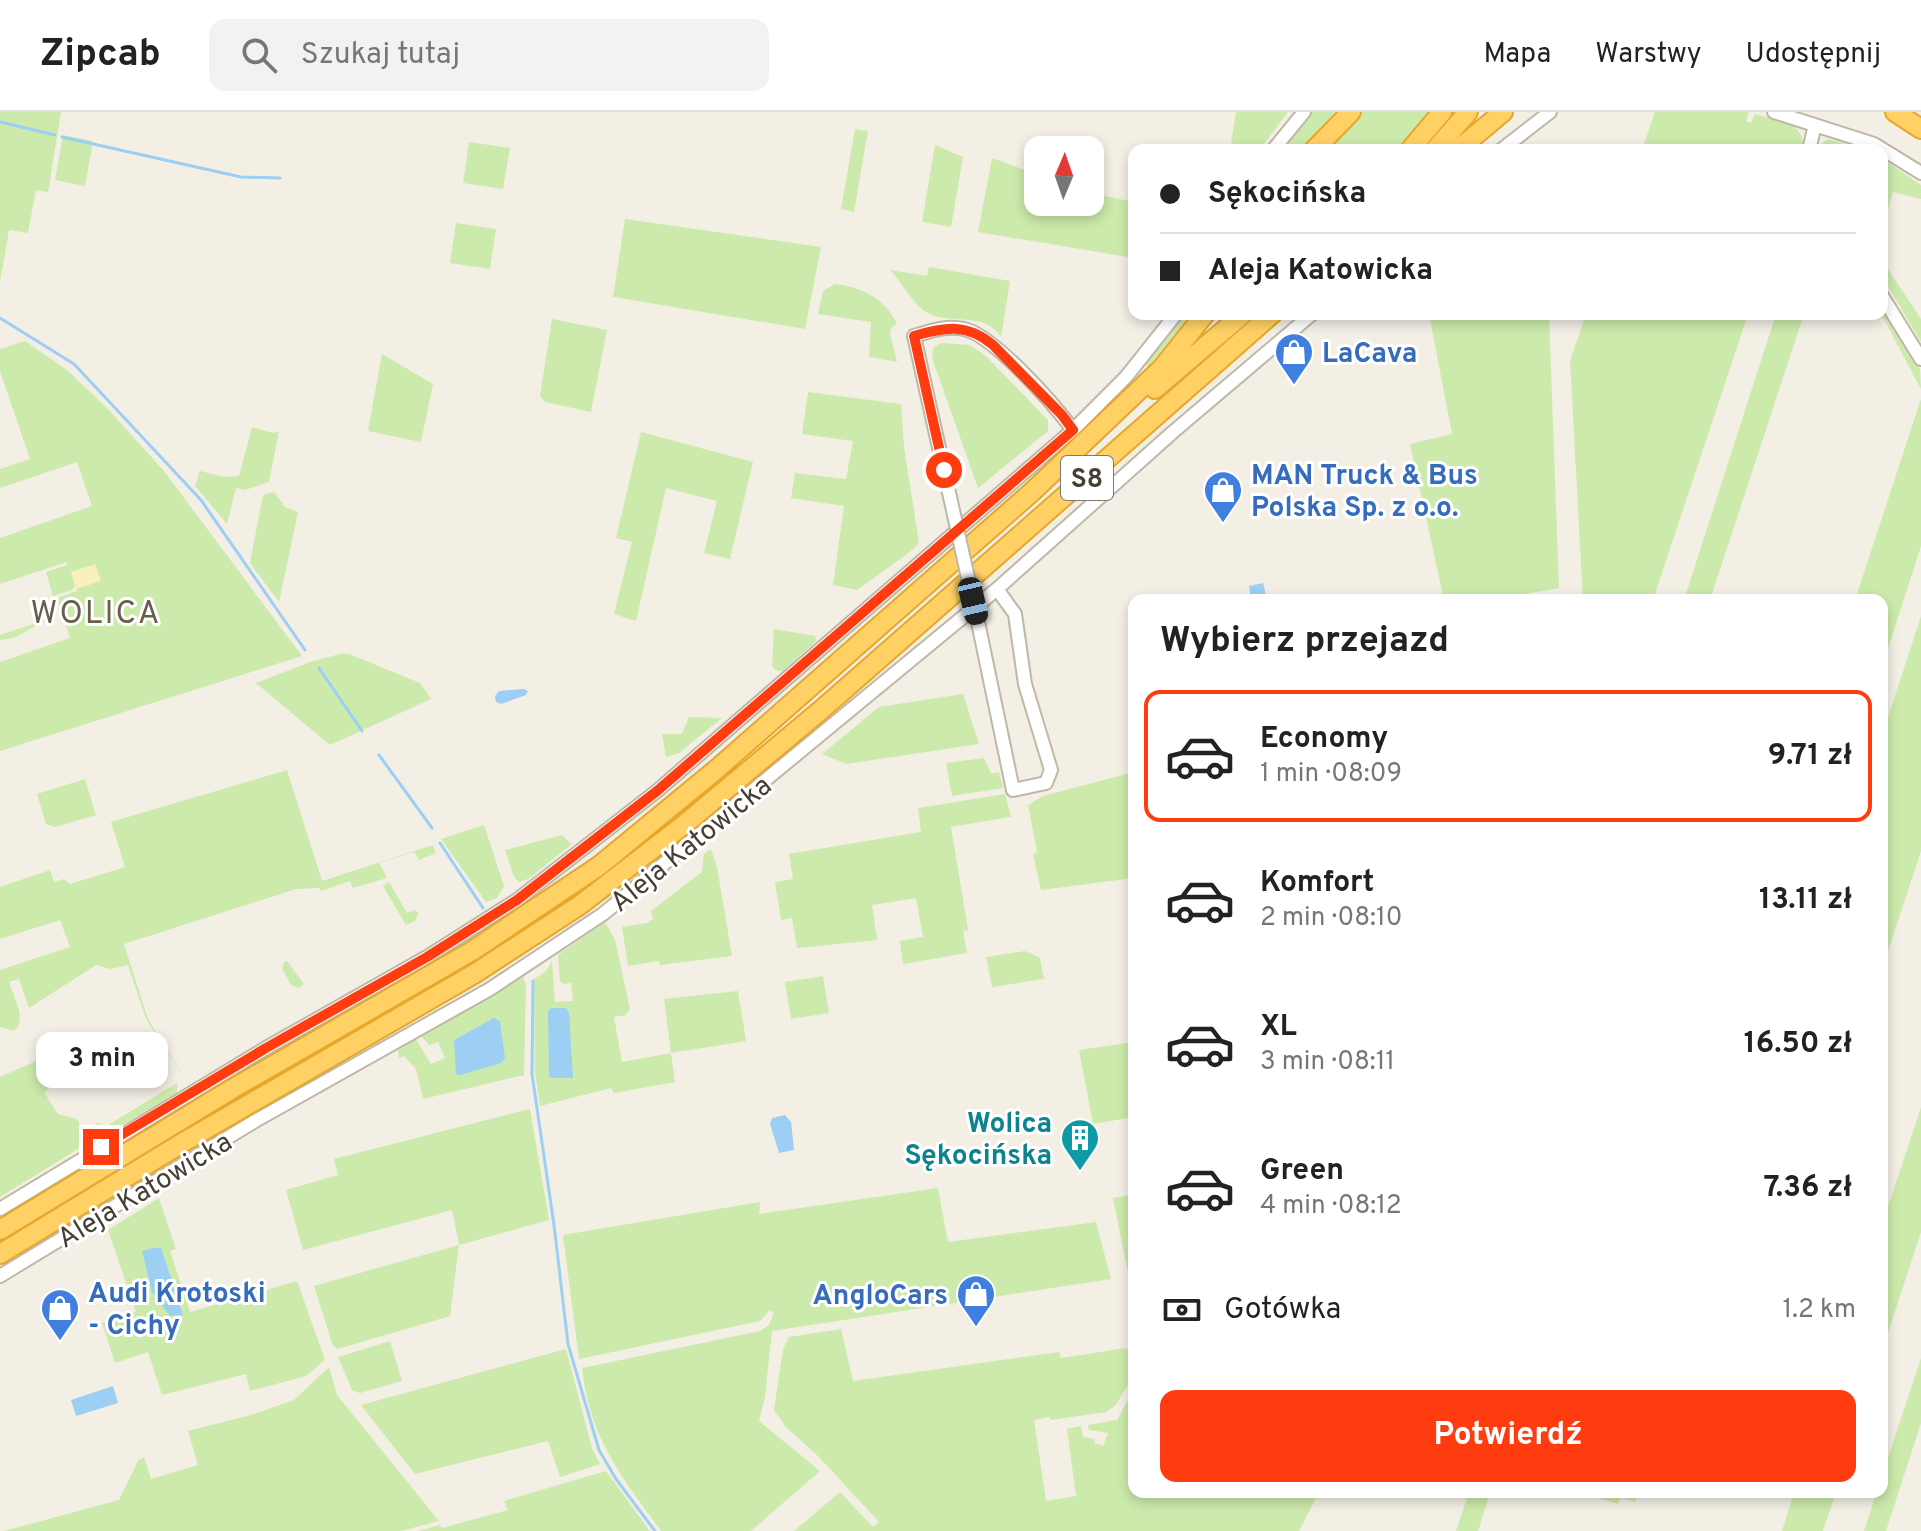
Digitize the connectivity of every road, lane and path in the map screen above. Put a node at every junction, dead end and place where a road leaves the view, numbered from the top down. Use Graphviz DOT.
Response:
graph roads {
  1 [pos="1304,112"];
  2 [pos="1351,112"];
  3 [pos="1442,112"];
  4 [pos="1468,112"];
  5 [pos="1495,112"];
  6 [pos="1503,112"];
  7 [pos="1550,112"];
  8 [pos="1774,112"];
  9 [pos="1895,112"];
  10 [pos="1815,125"];
  11 [pos="1921,129"];
  12 [pos="1278,144"];
  13 [pos="1320,144"];
  14 [pos="1415,144"];
  15 [pos="1440,144"];
  16 [pos="1464,144"];
  17 [pos="1465,144"];
  18 [pos="1509,144"];
  19 [pos="1810,144"];
  20 [pos="1874,144"];
  21 [pos="1888,153"];
  22 [pos="1921,173"];
  23 [pos="1888,306"];
  24 [pos="1171,320"];
  25 [pos="1200,320"];
  26 [pos="1236,320"];
  27 [pos="1266,320"];
  28 [pos="1272,320"];
  29 [pos="1305,320"];
  30 [pos="1239,345"];
  31 [pos="1921,359"];
  32 [pos="1073,430"];
  33 [pos="1033,491"];
  34 [pos="997,589"];
  35 [pos="0,1209"];
  36 [pos="0,1230"];
  37 [pos="0,1254"];
  38 [pos="0,1276"];
  1 -- 12 [label="street"];
  2 -- 13 [label="highway"];
  3 -- 14 [label="highway"];
  4 -- 15 [label="highway"];
  5 -- 16 [label="highway"];
  6 -- 17 [label="highway"];
  7 -- 18 [label="street"];
  8 -- 10 [label="street"];
  9 -- 11 [label="highway"];
  10 -- 19 [label="street"];
  10 -- 20 [label="street"];
  21 -- 22 [label="street"];
  23 -- 31 [label="street"];
  24 -- 32 [label="street, Aleja Katowicka"];
  25 -- 33 [label="highway"];
  26 -- 33 [label="highway, S8"];
  27 -- 30 [label="highway, S8"];
  28 -- 30 [label="highway"];
  29 -- 34 [label="street, Aleja Katowicka"];
  30 -- 37 [label="highway, S8"];
  32 -- 34 [label="street, bridge"];
  32 -- 35 [label="street, Aleja Katowicka"];
  33 -- 36 [label="highway, S8"];
  34 -- 38 [label="street, Aleja Katowicka"];
}
